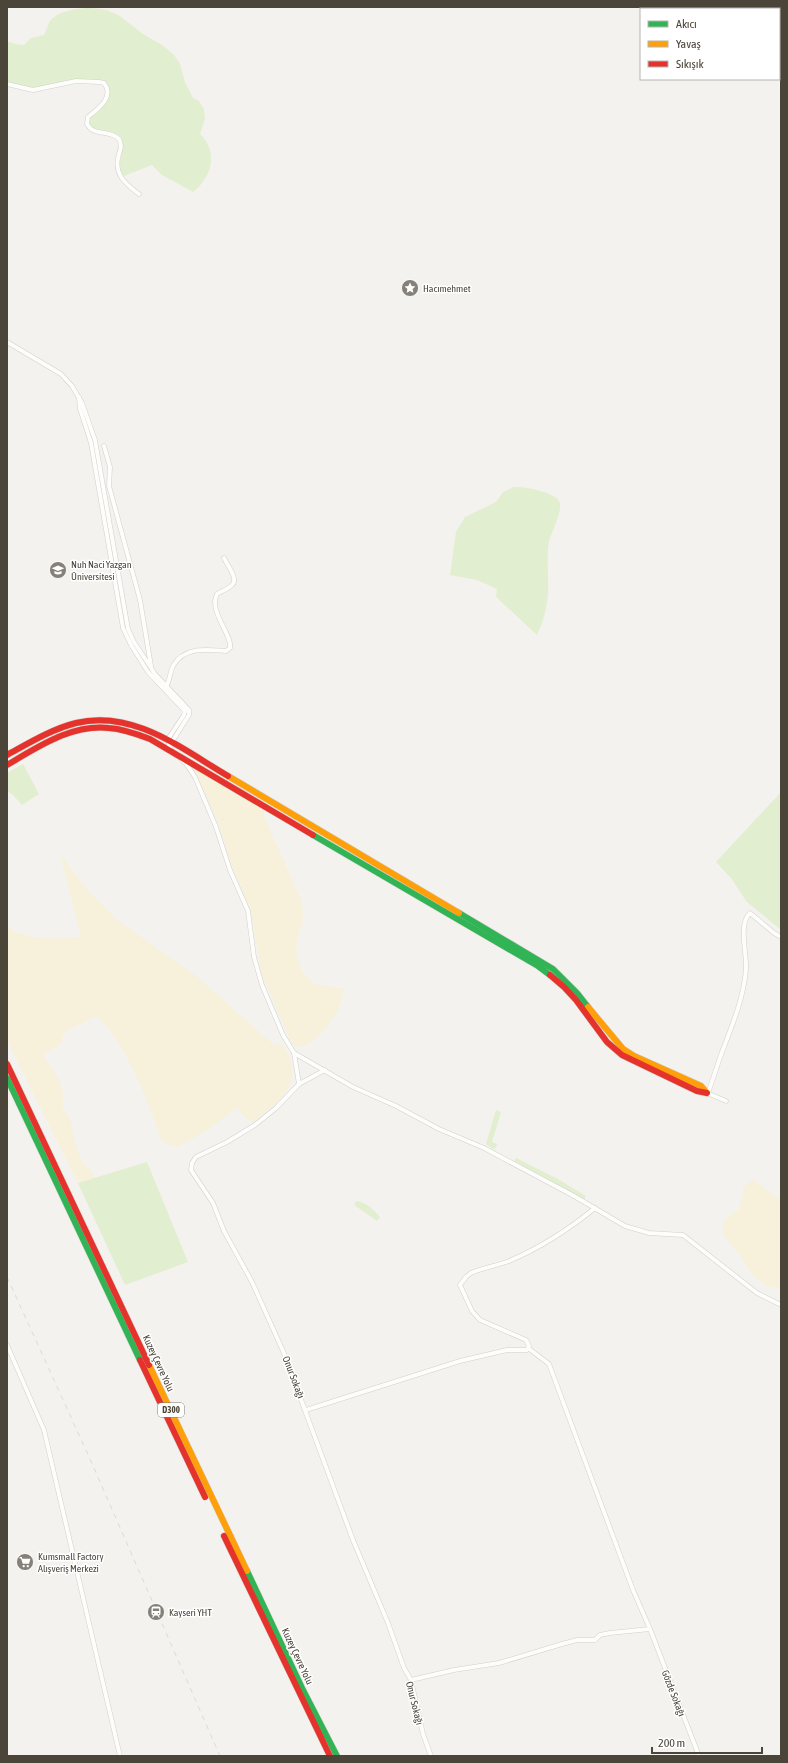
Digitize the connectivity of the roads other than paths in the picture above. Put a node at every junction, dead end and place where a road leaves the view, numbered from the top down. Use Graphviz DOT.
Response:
graph roads {
  1 [pos="7,84"];
  2 [pos="139,194"];
  3 [pos="7,342"];
  4 [pos="79,397"];
  5 [pos="104,446"];
  6 [pos="224,558"];
  7 [pos="151,668"];
  8 [pos="166,687"];
  9 [pos="170,740"];
  10 [pos="168,748"];
  11 [pos="7,755"];
  12 [pos="7,765"];
  13 [pos="781,937"];
  14 [pos="294,1053"];
  15 [pos="7,1064"];
  16 [pos="325,1070"];
  17 [pos="7,1078"];
  18 [pos="299,1084"];
  19 [pos="708,1093"];
  20 [pos="726,1101"];
  21 [pos="595,1208"];
  22 [pos="781,1306"];
  23 [pos="7,1345"];
  24 [pos="528,1348"];
  25 [pos="306,1410"];
  26 [pos="650,1630"];
  27 [pos="411,1680"];
  28 [pos="120,1756"];
  29 [pos="330,1756"];
  30 [pos="337,1756"];
  31 [pos="431,1756"];
  32 [pos="698,1756"];
  1 -- 2 [label="street"];
  3 -- 4 [label="street"];
  4 -- 7 [label="street"];
  4 -- 9 [label="street"];
  5 -- 7 [label="street"];
  6 -- 8 [label="street"];
  7 -- 8 [label="street"];
  8 -- 9 [label="street"];
  9 -- 10 [label="street"];
  9 -- 11 [label="main road"];
  9 -- 19 [label="main road"];
  10 -- 12 [label="main road"];
  10 -- 14 [label="street"];
  10 -- 19 [label="main road"];
  13 -- 19 [label="street"];
  14 -- 16 [label="street"];
  14 -- 18 [label="street"];
  15 -- 30 [label="main road, Kuzey Çevre Yolu / D300"];
  16 -- 18 [label="street, Onur Sokağı"];
  16 -- 21 [label="street"];
  17 -- 29 [label="main road, Kuzey Çevre Yolu / D300"];
  18 -- 25 [label="street, Onur Sokağı"];
  19 -- 20 [label="street"];
  21 -- 22 [label="street"];
  21 -- 24 [label="street, Gözde Sokağı"];
  23 -- 28 [label="street"];
  24 -- 25 [label="street"];
  24 -- 26 [label="street, Gözde Sokağı"];
  25 -- 27 [label="street, Onur Sokağı"];
  26 -- 27 [label="street"];
  26 -- 32 [label="street, Gözde Sokağı"];
  27 -- 31 [label="street, Onur Sokağı"];
}
